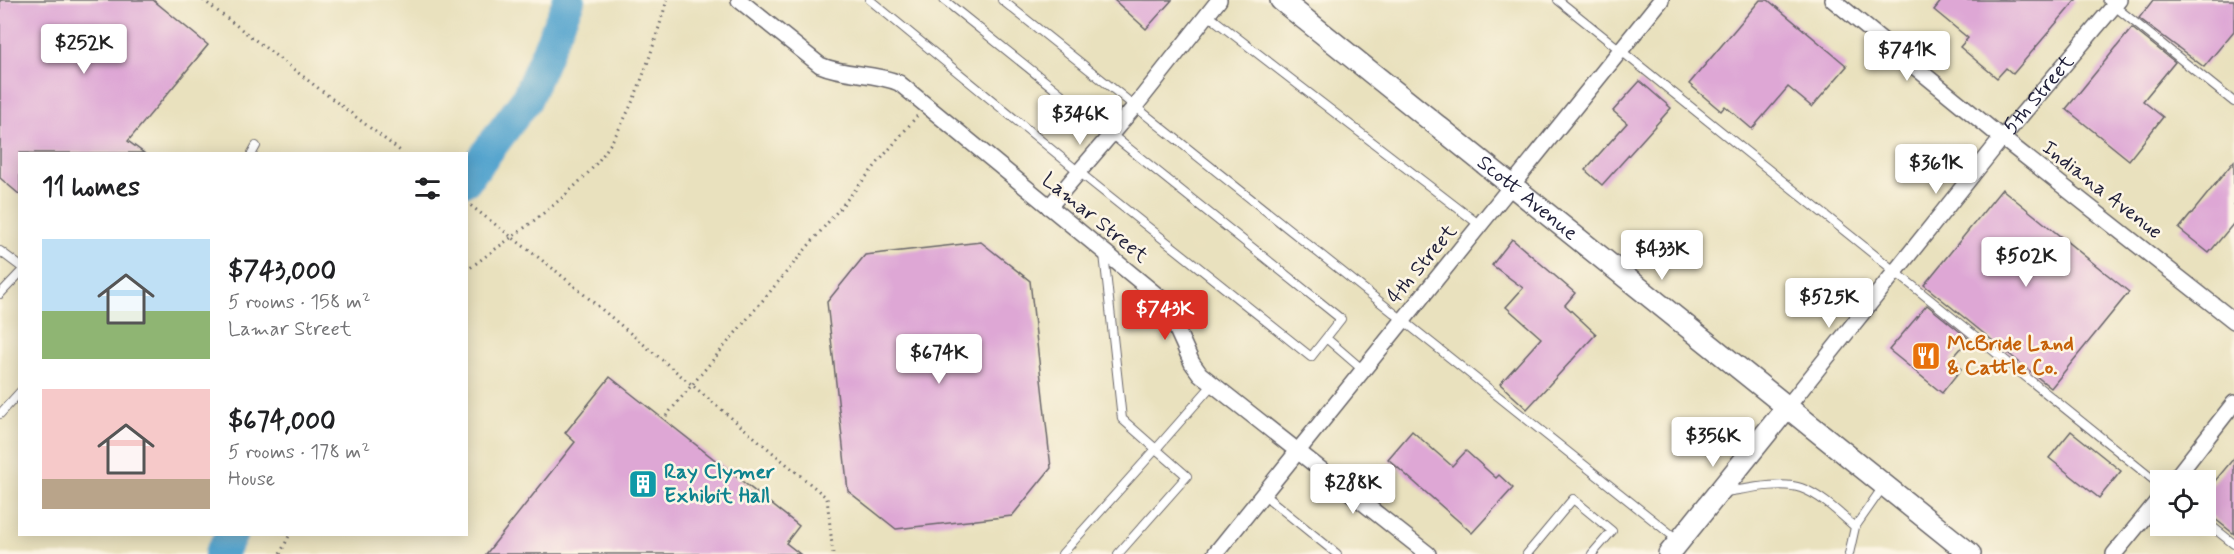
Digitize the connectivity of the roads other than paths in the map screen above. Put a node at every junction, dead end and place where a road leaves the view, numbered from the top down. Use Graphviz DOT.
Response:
graph roads {
  1 [pos="739,0"];
  2 [pos="870,0"];
  3 [pos="944,0"];
  4 [pos="1002,0"];
  5 [pos="1219,0"];
  6 [pos="1281,0"];
  7 [pos="1558,0"];
  8 [pos="1661,0"];
  9 [pos="1833,0"];
  10 [pos="2114,2"];
  11 [pos="756,5"];
  12 [pos="1208,15"];
  13 [pos="1621,51"];
  14 [pos="2234,102"];
  15 [pos="1136,105"];
  16 [pos="1112,134"];
  17 [pos="2002,138"];
  18 [pos="1079,172"];
  19 [pos="1513,187"];
  20 [pos="1049,207"];
  21 [pos="1480,226"];
  22 [pos="0,251"];
  23 [pos="1104,252"];
  24 [pos="18,264"];
  25 [pos="1896,272"];
  26 [pos="18,275"];
  27 [pos="0,294"];
  28 [pos="1402,321"];
  29 [pos="2234,321"];
  30 [pos="1326,338"];
  31 [pos="1363,369"];
  32 [pos="1213,384"];
  33 [pos="18,394"];
  34 [pos="2234,403"];
  35 [pos="1788,406"];
  36 [pos="0,414"];
  37 [pos="1156,449"];
  38 [pos="1298,450"];
  39 [pos="2182,470"];
  40 [pos="2150,477"];
  41 [pos="1885,485"];
  42 [pos="1718,493"];
  43 [pos="1263,494"];
  44 [pos="2150,510"];
  45 [pos="1855,527"];
  46 [pos="2216,530"];
  47 [pos="2234,544"];
  48 [pos="1674,548"];
  49 [pos="1062,554"];
  50 [pos="1119,554"];
  51 [pos="1215,554"];
  52 [pos="1337,554"];
  53 [pos="1428,554"];
  54 [pos="1527,554"];
  55 [pos="1592,554"];
  56 [pos="1849,554"];
  57 [pos="1970,554"];
  58 [pos="2114,554"];
  1 -- 11 [label="street, Lamar Street"];
  2 -- 18 [label="lane"];
  3 -- 16 [label="lane"];
  4 -- 15 [label="lane"];
  5 -- 12 [label="street"];
  6 -- 19 [label="main road, Scott Avenue"];
  7 -- 13 [label="lane"];
  8 -- 13 [label="street, 4th Street"];
  9 -- 17 [label="street, Indiana Avenue"];
  10 -- 14 [label="lane"];
  10 -- 17 [label="street, 5th Street"];
  11 -- 20 [label="street, Lamar Street"];
  12 -- 15 [label="street"];
  12 -- 21 [label="lane"];
  13 -- 19 [label="street, 4th Street"];
  13 -- 25 [label="lane"];
  15 -- 16 [label="street"];
  15 -- 28 [label="lane"];
  16 -- 18 [label="street"];
  16 -- 30 [label="lane"];
  17 -- 25 [label="street, 5th Street"];
  17 -- 29 [label="street, Indiana Avenue"];
  18 -- 20 [label="street"];
  18 -- 30 [label="lane"];
  19 -- 21 [label="street, 4th Street"];
  19 -- 35 [label="main road, Scott Avenue"];
  20 -- 23 [label="street, Lamar Street"];
  21 -- 28 [label="street, 4th Street"];
  22 -- 24 [label="lane"];
  23 -- 32 [label="street, Lamar Street"];
  23 -- 37 [label="lane"];
  25 -- 35 [label="street, 5th Street"];
  25 -- 40 [label="lane"];
  26 -- 27 [label="lane"];
  28 -- 31 [label="street, 4th Street"];
  28 -- 48 [label="lane"];
  30 -- 31 [label="lane"];
  31 -- 38 [label="street, 4th Street"];
  32 -- 37 [label="lane"];
  32 -- 38 [label="street, Lamar Street"];
  33 -- 36 [label="lane"];
  34 -- 39 [label="street"];
  35 -- 41 [label="main road, Scott Avenue"];
  35 -- 42 [label="main road, 5th Street"];
  37 -- 49 [label="lane"];
  37 -- 50 [label="lane"];
  38 -- 43 [label="street, 4th Street"];
  38 -- 53 [label="street, Lamar Street"];
  41 -- 45 [label="lane"];
  41 -- 57 [label="main road, Scott Avenue"];
  42 -- 45 [label="lane"];
  42 -- 48 [label="main road, 5th Street"];
  43 -- 51 [label="street, 4th Street"];
  43 -- 52 [label="lane"];
  44 -- 58 [label="street"];
  45 -- 56 [label="lane"];
  46 -- 47 [label="lane"];
  54 -- 55 [label="lane"];
}
